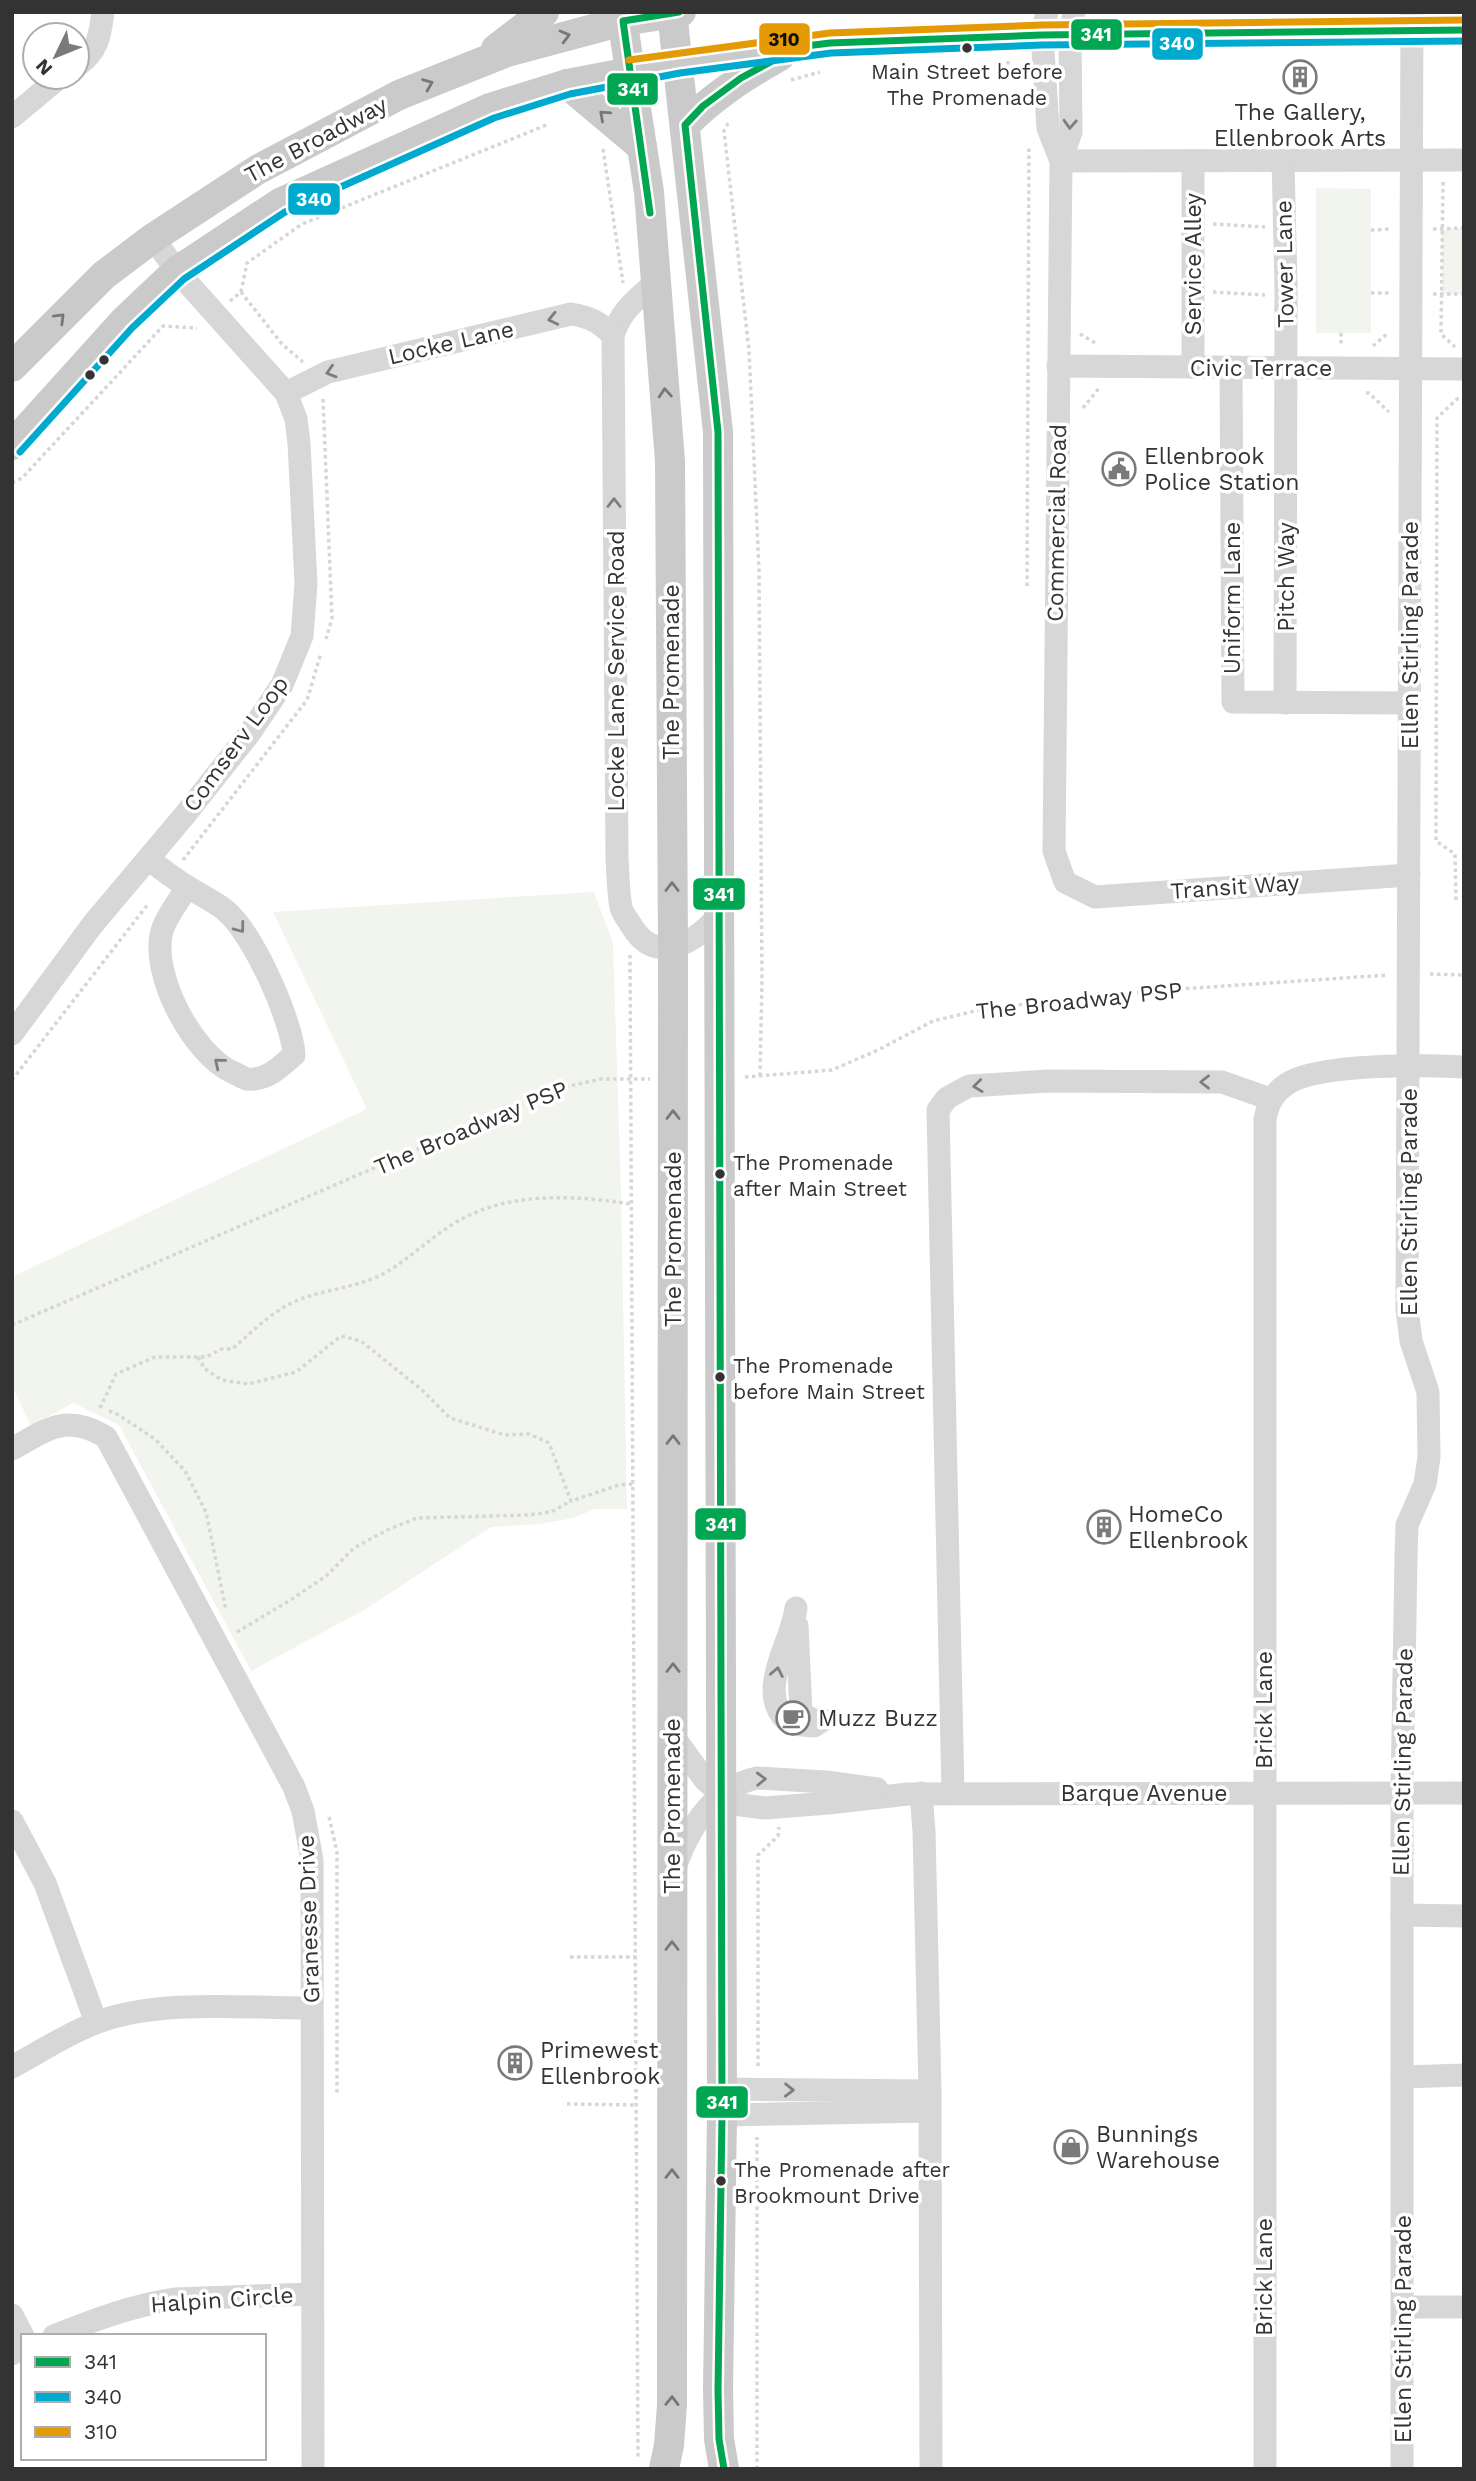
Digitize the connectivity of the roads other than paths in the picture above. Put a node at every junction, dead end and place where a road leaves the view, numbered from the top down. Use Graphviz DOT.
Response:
graph roads {
  1 [pos="103,12"];
  2 [pos="544,12"];
  3 [pos="681,12"];
  4 [pos="672,13"];
  5 [pos="622,16"];
  6 [pos="1412,21"];
  7 [pos="1058,24"];
  8 [pos="1464,30"];
  9 [pos="798,47"];
  10 [pos="91,54"];
  11 [pos="480,63"];
  12 [pos="678,63"];
  13 [pos="630,70"];
  14 [pos="567,84"];
  15 [pos="44,91"];
  16 [pos="12,117"];
  17 [pos="685,125"];
  18 [pos="642,147"];
  19 [pos="1283,160"];
  20 [pos="1411,160"];
  21 [pos="1453,160"];
  22 [pos="1061,161"];
  23 [pos="1193,161"];
  24 [pos="153,238"];
  25 [pos="177,271"];
  26 [pos="656,282"];
  27 [pos="613,336"];
  28 [pos="12,366"];
  29 [pos="1058,366"];
  30 [pos="1193,367"];
  31 [pos="1231,367"];
  32 [pos="1287,368"];
  33 [pos="1411,368"];
  34 [pos="1464,369"];
  35 [pos="286,393"];
  36 [pos="12,445"];
  37 [pos="1286,702"];
  38 [pos="1410,703"];
  39 [pos="148,859"];
  40 [pos="1409,875"];
  41 [pos="179,881"];
  42 [pos="1065,882"];
  43 [pos="719,915"];
  44 [pos="673,947"];
  45 [pos="12,1034"];
  46 [pos="1408,1064"];
  47 [pos="1464,1067"];
  48 [pos="1270,1100"];
  49 [pos="12,1449"];
  50 [pos="823,1720"];
  51 [pos="673,1736"];
  52 [pos="914,1793"];
  53 [pos="953,1793"];
  54 [pos="1264,1793"];
  55 [pos="1402,1793"];
  56 [pos="1464,1793"];
  57 [pos="722,1795"];
  58 [pos="12,1821"];
  59 [pos="672,1878"];
  60 [pos="1402,1915"];
  61 [pos="1464,1916"];
  62 [pos="311,2008"];
  63 [pos="96,2022"];
  64 [pos="12,2067"];
  65 [pos="1464,2076"];
  66 [pos="1402,2077"];
  67 [pos="930,2101"];
  68 [pos="721,2102"];
  69 [pos="312,2294"];
  70 [pos="1403,2307"];
  71 [pos="1464,2307"];
  72 [pos="12,2315"];
  73 [pos="22,2334"];
  74 [pos="59,2334"];
  75 [pos="313,2469"];
  76 [pos="664,2469"];
  77 [pos="724,2469"];
  78 [pos="931,2469"];
  79 [pos="1265,2469"];
  80 [pos="1402,2469"];
  1 -- 10 [label="street"];
  2 -- 11 [label="main road"];
  3 -- 4 [label="main road, The Broadway"];
  4 -- 5 [label="main road, The Broadway"];
  4 -- 12 [label="main road, The Promenade"];
  11 -- 5 [label="main road, The Broadway, one-way"];
  5 -- 13 [label="main road, The Promenade"];
  6 -- 7 [label="main road, The Broadway"];
  6 -- 8 [label="main road, The Broadway"];
  6 -- 20 [label="street, Ellen Stirling Parade"];
  7 -- 9 [label="main road, The Broadway"];
  7 -- 22 [label="street, Commercial Road"];
  9 -- 12 [label="main road, The Broadway"];
  9 -- 17 [label="main road"];
  24 -- 11 [label="main road, The Broadway, one-way"];
  12 -- 13 [label="main road, The Broadway"];
  12 -- 17 [label="main road, The Promenade"];
  13 -- 14 [label="main road, The Broadway"];
  13 -- 18 [label="main road, The Promenade"];
  18 -- 14 [label="main road, one-way"];
  14 -- 25 [label="main road, The Broadway"];
  15 -- 16 [label="street"];
  17 -- 43 [label="main road, The Promenade"];
  18 -- 26 [label="main road, The Promenade"];
  19 -- 20 [label="street"];
  19 -- 23 [label="street"];
  19 -- 32 [label="street, Tower Lane"];
  20 -- 21 [label="street"];
  20 -- 33 [label="street, Ellen Stirling Parade"];
  22 -- 23 [label="street"];
  22 -- 29 [label="street, Commercial Road"];
  23 -- 30 [label="street, Service Alley"];
  24 -- 25 [label="street, Comserv Loop"];
  28 -- 24 [label="main road, The Broadway, one-way"];
  25 -- 35 [label="street, Comserv Loop"];
  25 -- 36 [label="main road, The Broadway"];
  26 -- 27 [label="street, Locke Lane Service Road"];
  44 -- 26 [label="main road, The Promenade, one-way"];
  27 -- 35 [label="street, Locke Lane, one-way"];
  44 -- 27 [label="street, Locke Lane Service Road, one-way"];
  29 -- 30 [label="street, Civic Terrace"];
  29 -- 42 [label="street, Commercial Road"];
  30 -- 31 [label="street, Civic Terrace"];
  31 -- 32 [label="street, Civic Terrace"];
  31 -- 37 [label="street, Uniform Lane"];
  32 -- 33 [label="street, Civic Terrace"];
  32 -- 37 [label="street, Pitch Way"];
  33 -- 34 [label="street, Civic Terrace"];
  33 -- 38 [label="street, Ellen Stirling Parade"];
  35 -- 39 [label="street, Comserv Loop"];
  37 -- 38 [label="street"];
  38 -- 40 [label="street, Ellen Stirling Parade"];
  39 -- 41 [label="street"];
  39 -- 45 [label="street, Comserv Loop"];
  40 -- 42 [label="street, Transit Way"];
  40 -- 46 [label="street, Ellen Stirling Parade"];
  41 -- 41 [label="street, one-way"];
  43 -- 44 [label="street"];
  43 -- 57 [label="main road, The Promenade"];
  51 -- 44 [label="main road, The Promenade, one-way"];
  46 -- 47 [label="street"];
  46 -- 48 [label="street"];
  46 -- 55 [label="street, Ellen Stirling Parade"];
  48 -- 53 [label="street, one-way"];
  48 -- 54 [label="street, Brick Lane"];
  49 -- 62 [label="street, Granesse Drive"];
  50 -- 50 [label="street, one-way"];
  51 -- 57 [label="street"];
  51 -- 59 [label="main road, The Promenade"];
  52 -- 53 [label="street, Barque Avenue"];
  52 -- 57 [label="street, Barque Avenue"];
  52 -- 67 [label="street"];
  53 -- 54 [label="street, Barque Avenue"];
  54 -- 55 [label="street, Barque Avenue"];
  54 -- 79 [label="street, Brick Lane"];
  55 -- 56 [label="street, Barque Avenue"];
  55 -- 60 [label="street, Ellen Stirling Parade"];
  57 -- 59 [label="street, Barque Avenue"];
  57 -- 68 [label="main road, The Promenade"];
  58 -- 63 [label="street"];
  76 -- 59 [label="main road, The Promenade, one-way"];
  60 -- 61 [label="street"];
  60 -- 66 [label="street, Ellen Stirling Parade"];
  62 -- 63 [label="street"];
  62 -- 69 [label="street, Granesse Drive"];
  63 -- 64 [label="street"];
  65 -- 66 [label="street"];
  66 -- 70 [label="street, Ellen Stirling Parade"];
  67 -- 68 [label="street"];
  67 -- 78 [label="street"];
  68 -- 77 [label="main road, The Promenade"];
  69 -- 74 [label="street, Halpin Circle"];
  69 -- 75 [label="street, Granesse Drive"];
  70 -- 71 [label="street"];
  70 -- 80 [label="street, Ellen Stirling Parade"];
  72 -- 73 [label="street"];
}
